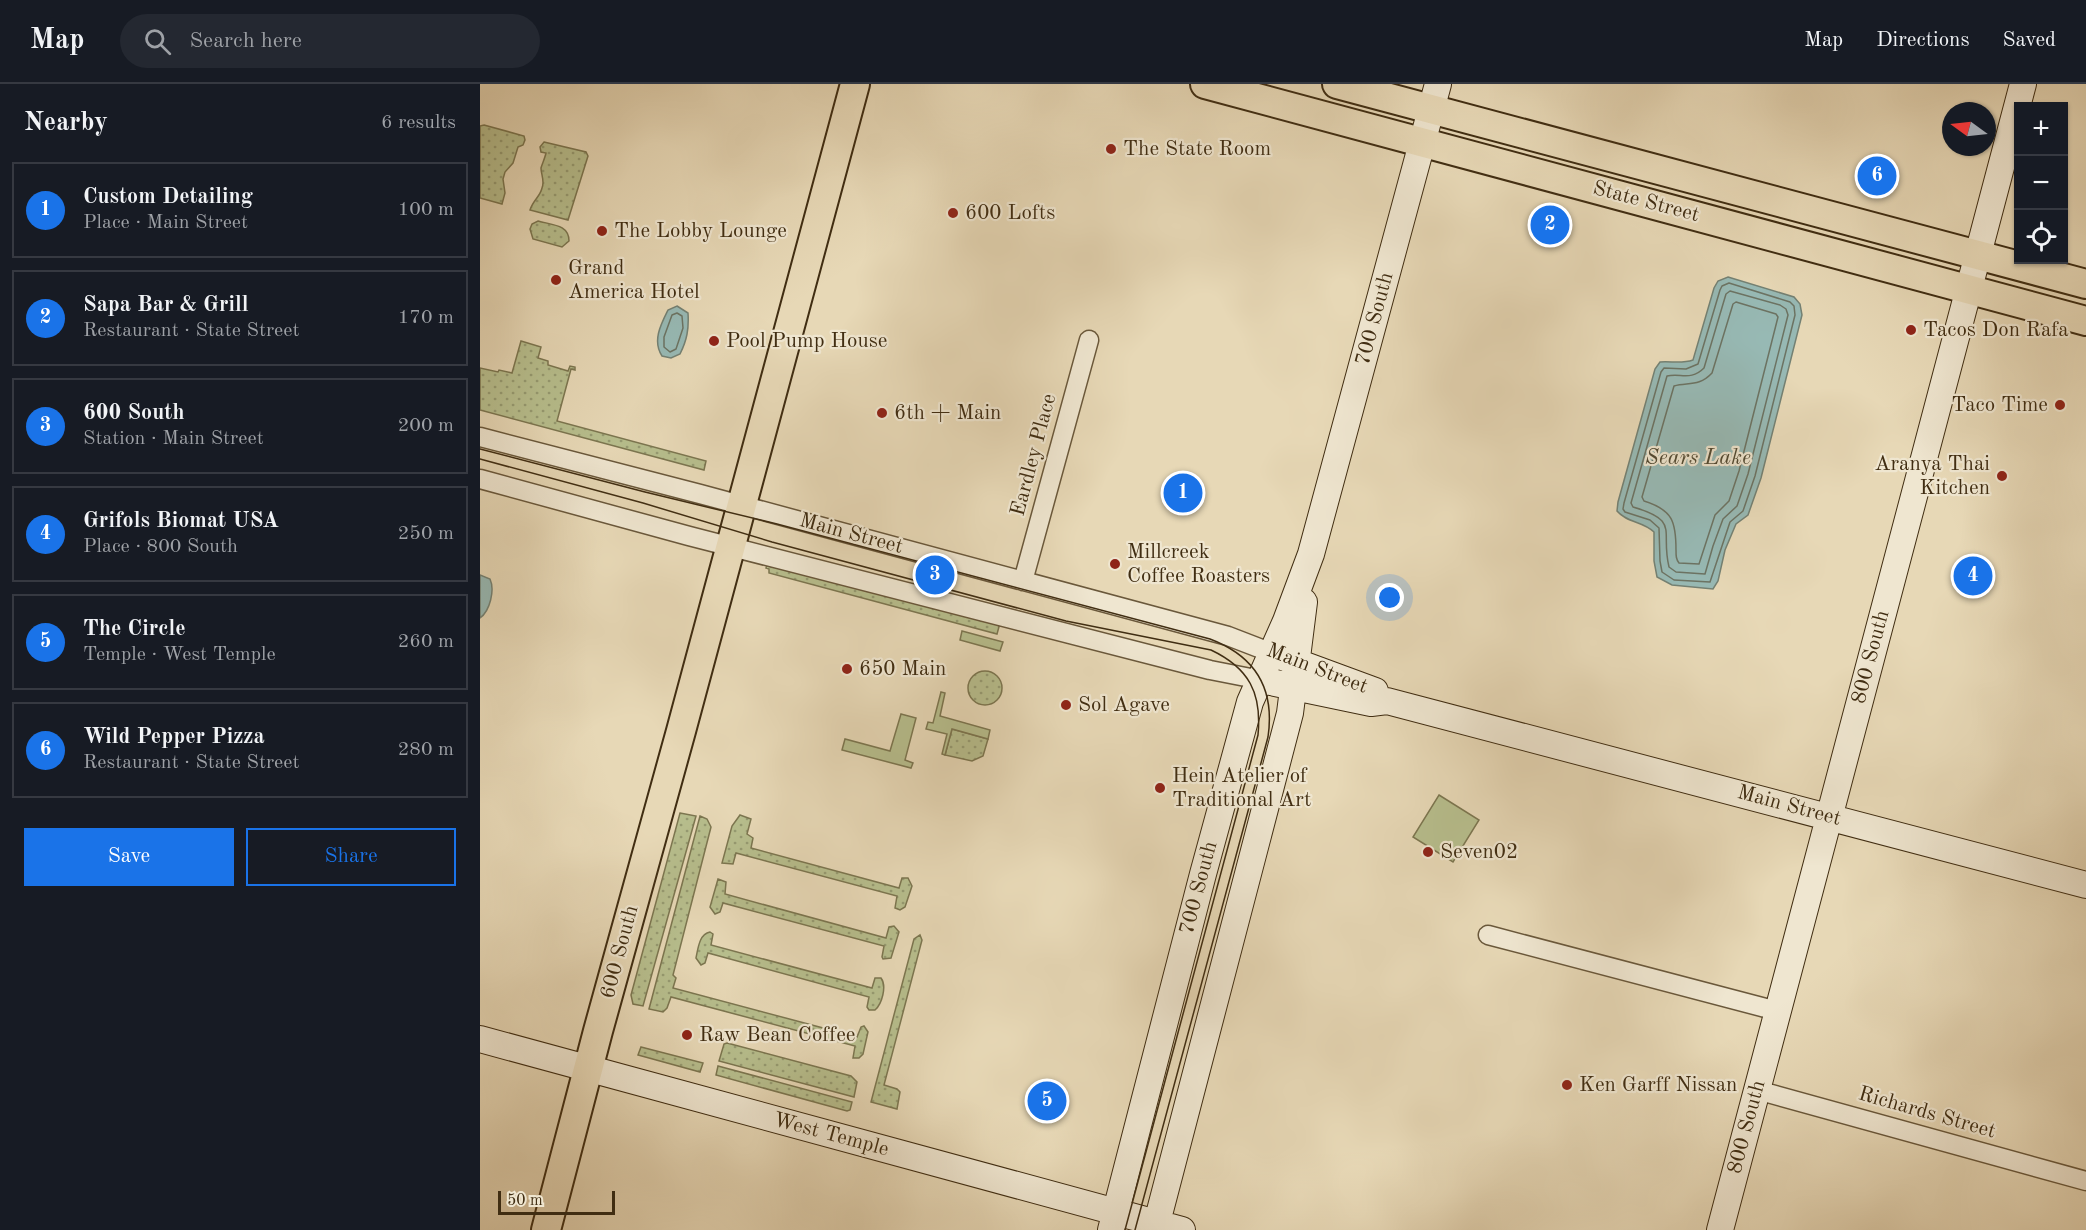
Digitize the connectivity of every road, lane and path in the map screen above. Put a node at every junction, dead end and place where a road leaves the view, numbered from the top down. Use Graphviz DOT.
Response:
graph roads {
  1 [pos="855,84"];
  2 [pos="1205,84"];
  3 [pos="1337,84"];
  4 [pos="2023,84"];
  5 [pos="1434,97"];
  6 [pos="1423,142"];
  7 [pos="1977,256"];
  8 [pos="2086,284"];
  9 [pos="1968,291"];
  10 [pos="2086,321"];
  11 [pos="1089,340"];
  12 [pos="480,437"];
  13 [pos="480,479"];
  14 [pos="742,505"];
  15 [pos="730,546"];
  16 [pos="1023,582"];
  17 [pos="1284,657"];
  18 [pos="1261,680"];
  19 [pos="1293,687"];
  20 [pos="1387,700"];
  21 [pos="1828,816"];
  22 [pos="2086,885"];
  23 [pos="1488,935"];
  24 [pos="1777,1011"];
  25 [pos="480,1039"];
  26 [pos="588,1069"];
  27 [pos="1757,1090"];
  28 [pos="2086,1181"];
  29 [pos="1113,1221"];
  30 [pos="1156,1227"];
  31 [pos="546,1230"];
  32 [pos="1182,1230"];
  33 [pos="1720,1230"];
  1 -- 14 [label="main road, 600 South"];
  2 -- 6 [label="main road, State Street"];
  3 -- 5 [label="main road, State Street"];
  4 -- 7 [label="street, 800 South"];
  5 -- 6 [label="street, 700 South"];
  5 -- 7 [label="main road, State Street"];
  6 -- 9 [label="main road, State Street"];
  6 -- 17 [label="street, 700 South"];
  7 -- 8 [label="main road, State Street"];
  7 -- 9 [label="street, 800 South"];
  9 -- 10 [label="main road, State Street"];
  9 -- 21 [label="street, 800 South"];
  11 -- 16 [label="street, Eardley Place"];
  12 -- 14 [label="street, Main Street"];
  13 -- 15 [label="street, Main Street"];
  14 -- 15 [label="main road, 600 South"];
  14 -- 16 [label="street, Main Street"];
  15 -- 18 [label="street, Main Street"];
  15 -- 26 [label="main road, 600 South"];
  16 -- 17 [label="street, Main Street"];
  17 -- 18 [label="street, 700 South"];
  17 -- 19 [label="street, 700 South"];
  17 -- 20 [label="street, Main Street"];
  18 -- 19 [label="street, Main Street"];
  18 -- 29 [label="street, 700 South"];
  19 -- 20 [label="street, Main Street"];
  19 -- 30 [label="street, 700 South"];
  20 -- 21 [label="street, Main Street"];
  21 -- 22 [label="street, Main Street"];
  21 -- 24 [label="street, 800 South"];
  23 -- 24 [label="street"];
  24 -- 27 [label="street, 800 South"];
  25 -- 26 [label="street, West Temple"];
  26 -- 29 [label="street, West Temple"];
  26 -- 31 [label="main road, 600 South"];
  27 -- 28 [label="street, Richards Street"];
  27 -- 33 [label="street, 800 South"];
  29 -- 30 [label="street, West Temple"];
  30 -- 32 [label="street, West Temple"];
}
